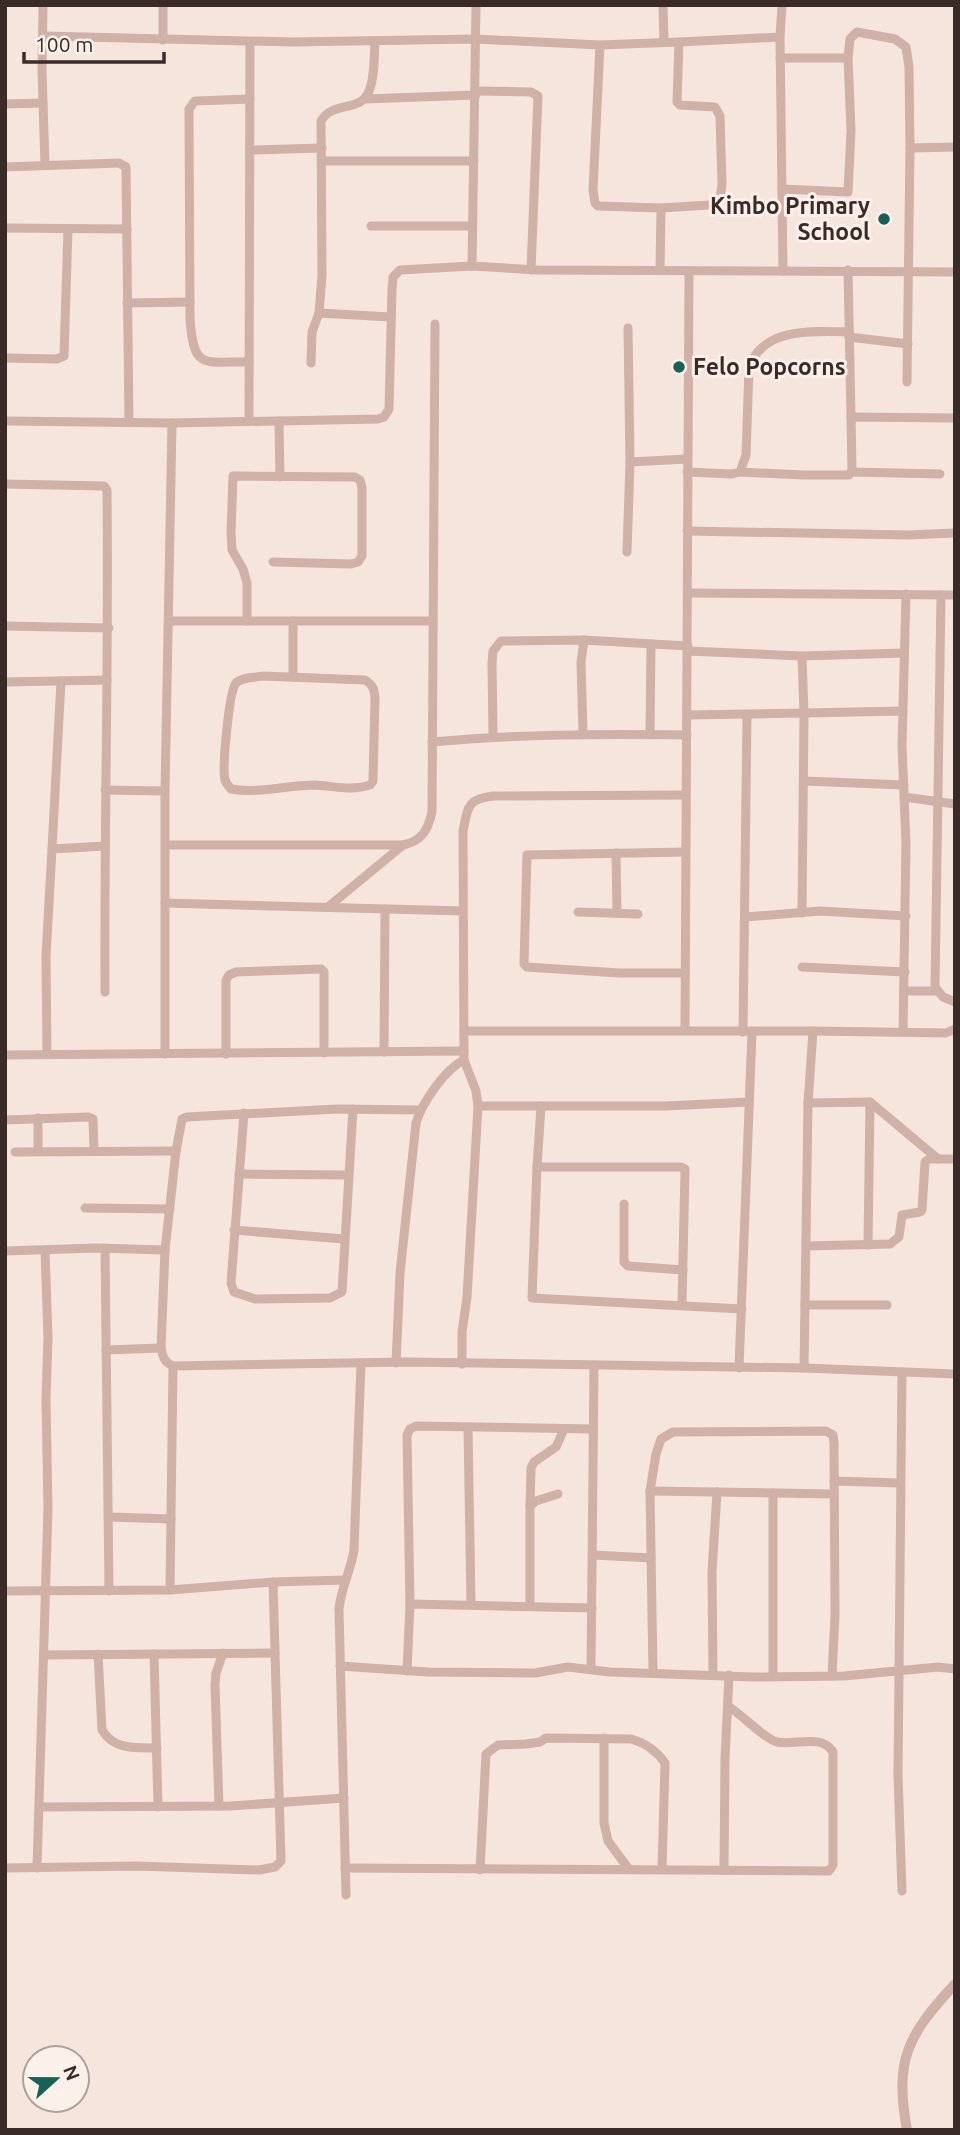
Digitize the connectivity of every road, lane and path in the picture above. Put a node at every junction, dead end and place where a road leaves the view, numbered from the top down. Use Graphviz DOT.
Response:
graph roads {
  1 [pos="43,5"];
  2 [pos="163,5"];
  3 [pos="475,5"];
  4 [pos="663,5"];
  5 [pos="782,5"];
  6 [pos="44,36"];
  7 [pos="780,37"];
  8 [pos="475,39"];
  9 [pos="163,40"];
  10 [pos="375,41"];
  11 [pos="250,42"];
  12 [pos="679,42"];
  13 [pos="664,43"];
  14 [pos="600,45"];
  15 [pos="780,58"];
  16 [pos="848,58"];
  17 [pos="476,93"];
  18 [pos="250,99"];
  19 [pos="364,99"];
  20 [pos="43,103"];
  21 [pos="5,104"];
  22 [pos="955,147"];
  23 [pos="322,148"];
  24 [pos="910,148"];
  25 [pos="250,150"];
  26 [pos="322,161"];
  27 [pos="474,161"];
  28 [pos="45,165"];
  29 [pos="5,167"];
  30 [pos="782,189"];
  31 [pos="661,208"];
  32 [pos="371,226"];
  33 [pos="472,226"];
  34 [pos="5,228"];
  35 [pos="68,229"];
  36 [pos="127,229"];
  37 [pos="472,266"];
  38 [pos="531,270"];
  39 [pos="660,270"];
  40 [pos="848,270"];
  41 [pos="783,271"];
  42 [pos="910,271"];
  43 [pos="689,272"];
  44 [pos="955,272"];
  45 [pos="190,302"];
  46 [pos="127,303"];
  47 [pos="318,313"];
  48 [pos="391,317"];
  49 [pos="435,324"];
  50 [pos="628,328"];
  51 [pos="849,335"];
  52 [pos="908,344"];
  53 [pos="5,358"];
  54 [pos="249,362"];
  55 [pos="311,363"];
  56 [pos="907,383"];
  57 [pos="851,416"];
  58 [pos="955,418"];
  59 [pos="5,421"];
  60 [pos="249,421"];
  61 [pos="279,421"];
  62 [pos="129,422"];
  63 [pos="172,423"];
  64 [pos="687,459"];
  65 [pos="630,462"];
  66 [pos="687,472"];
  67 [pos="740,472"];
  68 [pos="851,472"];
  69 [pos="940,474"];
  70 [pos="281,477"];
  71 [pos="5,484"];
  72 [pos="687,531"];
  73 [pos="955,533"];
  74 [pos="627,552"];
  75 [pos="273,562"];
  76 [pos="688,593"];
  77 [pos="906,594"];
  78 [pos="941,595"];
  79 [pos="955,595"];
  80 [pos="170,621"];
  81 [pos="247,621"];
  82 [pos="293,621"];
  83 [pos="433,621"];
  84 [pos="5,626"];
  85 [pos="109,628"];
  86 [pos="584,640"];
  87 [pos="651,644"];
  88 [pos="688,648"];
  89 [pos="904,653"];
  90 [pos="803,656"];
  91 [pos="293,677"];
  92 [pos="107,680"];
  93 [pos="61,681"];
  94 [pos="5,682"];
  95 [pos="902,712"];
  96 [pos="804,713"];
  97 [pos="687,715"];
  98 [pos="747,715"];
  99 [pos="583,733"];
  100 [pos="650,734"];
  101 [pos="687,735"];
  102 [pos="493,736"];
  103 [pos="432,742"];
  104 [pos="804,781"];
  105 [pos="904,785"];
  106 [pos="105,790"];
  107 [pos="165,791"];
  108 [pos="685,795"];
  109 [pos="904,797"];
  110 [pos="937,802"];
  111 [pos="955,804"];
  112 [pos="166,845"];
  113 [pos="404,845"];
  114 [pos="105,846"];
  115 [pos="52,849"];
  116 [pos="685,852"];
  117 [pos="616,853"];
  118 [pos="165,903"];
  119 [pos="328,907"];
  120 [pos="385,909"];
  121 [pos="463,911"];
  122 [pos="578,912"];
  123 [pos="617,913"];
  124 [pos="802,913"];
  125 [pos="638,914"];
  126 [pos="906,916"];
  127 [pos="745,917"];
  128 [pos="802,967"];
  129 [pos="905,972"];
  130 [pos="685,973"];
  131 [pos="904,991"];
  132 [pos="937,991"];
  133 [pos="105,992"];
  134 [pos="955,1002"];
  135 [pos="955,1029"];
  136 [pos="685,1030"];
  137 [pos="464,1031"];
  138 [pos="813,1031"];
  139 [pos="748,1032"];
  140 [pos="903,1032"];
  141 [pos="384,1052"];
  142 [pos="324,1053"];
  143 [pos="47,1054"];
  144 [pos="165,1054"];
  145 [pos="226,1054"];
  146 [pos="5,1055"];
  147 [pos="464,1056"];
  148 [pos="749,1102"];
  149 [pos="870,1102"];
  150 [pos="808,1103"];
  151 [pos="478,1106"];
  152 [pos="541,1106"];
  153 [pos="353,1109"];
  154 [pos="420,1110"];
  155 [pos="244,1113"];
  156 [pos="38,1118"];
  157 [pos="5,1119"];
  158 [pos="94,1150"];
  159 [pos="38,1151"];
  160 [pos="15,1152"];
  161 [pos="176,1152"];
  162 [pos="938,1159"];
  163 [pos="955,1159"];
  164 [pos="537,1167"];
  165 [pos="239,1174"];
  166 [pos="348,1175"];
  167 [pos="624,1204"];
  168 [pos="85,1208"];
  169 [pos="170,1209"];
  170 [pos="234,1230"];
  171 [pos="344,1239"];
  172 [pos="868,1245"];
  173 [pos="807,1246"];
  174 [pos="105,1248"];
  175 [pos="45,1250"];
  176 [pos="5,1251"];
  177 [pos="165,1251"];
  178 [pos="683,1270"];
  179 [pos="682,1305"];
  180 [pos="805,1305"];
  181 [pos="887,1305"];
  182 [pos="742,1309"];
  183 [pos="161,1348"];
  184 [pos="106,1350"];
  185 [pos="361,1363"];
  186 [pos="396,1363"];
  187 [pos="462,1364"];
  188 [pos="173,1366"];
  189 [pos="594,1366"];
  190 [pos="739,1368"];
  191 [pos="804,1368"];
  192 [pos="902,1372"];
  193 [pos="955,1374"];
  194 [pos="468,1428"];
  195 [pos="564,1429"];
  196 [pos="593,1429"];
  197 [pos="834,1480"];
  198 [pos="900,1483"];
  199 [pos="650,1492"];
  200 [pos="717,1493"];
  201 [pos="773,1493"];
  202 [pos="558,1494"];
  203 [pos="834,1494"];
  204 [pos="530,1506"];
  205 [pos="108,1517"];
  206 [pos="171,1520"];
  207 [pos="593,1555"];
  208 [pos="651,1558"];
  209 [pos="345,1580"];
  210 [pos="273,1582"];
  211 [pos="170,1590"];
  212 [pos="5,1591"];
  213 [pos="109,1591"];
  214 [pos="46,1592"];
  215 [pos="410,1604"];
  216 [pos="471,1604"];
  217 [pos="530,1606"];
  218 [pos="592,1608"];
  219 [pos="223,1653"];
  220 [pos="275,1653"];
  221 [pos="98,1654"];
  222 [pos="154,1654"];
  223 [pos="44,1655"];
  224 [pos="340,1666"];
  225 [pos="591,1668"];
  226 [pos="955,1669"];
  227 [pos="407,1671"];
  228 [pos="901,1671"];
  229 [pos="653,1673"];
  230 [pos="713,1675"];
  231 [pos="729,1675"];
  232 [pos="773,1676"];
  233 [pos="832,1676"];
  234 [pos="729,1706"];
  235 [pos="604,1738"];
  236 [pos="157,1748"];
  237 [pos="344,1798"];
  238 [pos="280,1803"];
  239 [pos="219,1806"];
  240 [pos="40,1807"];
  241 [pos="158,1807"];
  242 [pos="5,1868"];
  243 [pos="37,1868"];
  244 [pos="345,1868"];
  245 [pos="628,1868"];
  246 [pos="662,1869"];
  247 [pos="480,1870"];
  248 [pos="724,1870"];
  249 [pos="901,1891"];
  250 [pos="346,1895"];
  251 [pos="955,1984"];
  252 [pos="907,2130"];
  1 -- 6 [label="street"];
  2 -- 9 [label="street"];
  3 -- 8 [label="street"];
  4 -- 13 [label="street"];
  5 -- 7 [label="street"];
  6 -- 9 [label="street"];
  6 -- 20 [label="street"];
  7 -- 12 [label="street"];
  7 -- 15 [label="street"];
  8 -- 10 [label="street"];
  8 -- 14 [label="street"];
  8 -- 17 [label="street"];
  9 -- 11 [label="street"];
  10 -- 11 [label="street"];
  10 -- 19 [label="street"];
  11 -- 18 [label="street"];
  12 -- 13 [label="street"];
  12 -- 31 [label="street"];
  13 -- 14 [label="street"];
  14 -- 31 [label="street"];
  15 -- 16 [label="street"];
  15 -- 30 [label="street"];
  16 -- 24 [label="street"];
  16 -- 30 [label="street"];
  17 -- 19 [label="street"];
  17 -- 27 [label="street"];
  17 -- 38 [label="street"];
  18 -- 25 [label="street"];
  18 -- 45 [label="street"];
  19 -- 23 [label="street"];
  20 -- 21 [label="street"];
  20 -- 28 [label="street"];
  22 -- 24 [label="street"];
  23 -- 25 [label="street"];
  23 -- 26 [label="street"];
  24 -- 42 [label="street"];
  25 -- 54 [label="street"];
  26 -- 27 [label="street"];
  26 -- 47 [label="street"];
  27 -- 33 [label="street"];
  28 -- 29 [label="street"];
  28 -- 36 [label="street"];
  30 -- 41 [label="street"];
  31 -- 39 [label="street"];
  32 -- 33 [label="street"];
  33 -- 37 [label="street"];
  34 -- 35 [label="street"];
  35 -- 36 [label="street"];
  35 -- 53 [label="street"];
  36 -- 46 [label="street"];
  37 -- 38 [label="street"];
  37 -- 48 [label="street"];
  38 -- 39 [label="street"];
  39 -- 43 [label="street"];
  40 -- 41 [label="street"];
  40 -- 42 [label="street"];
  40 -- 51 [label="street"];
  41 -- 43 [label="street"];
  42 -- 44 [label="street"];
  42 -- 52 [label="street"];
  43 -- 64 [label="street"];
  45 -- 46 [label="street"];
  45 -- 54 [label="street"];
  46 -- 62 [label="street"];
  47 -- 48 [label="street"];
  47 -- 55 [label="street"];
  48 -- 61 [label="street"];
  49 -- 83 [label="street"];
  50 -- 65 [label="street"];
  51 -- 52 [label="street"];
  51 -- 57 [label="street"];
  51 -- 67 [label="street"];
  52 -- 56 [label="street"];
  54 -- 60 [label="street"];
  57 -- 58 [label="street"];
  57 -- 68 [label="street"];
  59 -- 62 [label="street"];
  60 -- 61 [label="street"];
  60 -- 63 [label="street"];
  61 -- 70 [label="street"];
  62 -- 63 [label="street"];
  63 -- 80 [label="street"];
  64 -- 65 [label="street"];
  64 -- 66 [label="street"];
  65 -- 74 [label="street"];
  66 -- 67 [label="street"];
  66 -- 72 [label="street"];
  67 -- 68 [label="street"];
  68 -- 69 [label="street"];
  70 -- 75 [label="street"];
  70 -- 81 [label="street"];
  71 -- 85 [label="street"];
  72 -- 73 [label="street"];
  72 -- 76 [label="street"];
  76 -- 77 [label="street"];
  76 -- 88 [label="street"];
  77 -- 78 [label="street"];
  77 -- 89 [label="street"];
  78 -- 79 [label="street"];
  78 -- 110 [label="street"];
  80 -- 81 [label="street"];
  80 -- 107 [label="street"];
  81 -- 82 [label="street"];
  82 -- 83 [label="street"];
  82 -- 91 [label="street"];
  83 -- 103 [label="street"];
  84 -- 85 [label="street"];
  85 -- 92 [label="street"];
  86 -- 87 [label="street"];
  86 -- 99 [label="street"];
  86 -- 102 [label="street"];
  87 -- 88 [label="street"];
  87 -- 100 [label="street"];
  88 -- 90 [label="street"];
  88 -- 97 [label="street"];
  89 -- 90 [label="street"];
  89 -- 95 [label="street"];
  90 -- 96 [label="street"];
  91 -- 91 [label="street"];
  92 -- 93 [label="street"];
  92 -- 106 [label="street"];
  93 -- 94 [label="street"];
  93 -- 115 [label="street"];
  95 -- 96 [label="street"];
  95 -- 105 [label="street"];
  96 -- 98 [label="street"];
  96 -- 104 [label="street"];
  97 -- 98 [label="street"];
  97 -- 101 [label="street"];
  98 -- 127 [label="street"];
  99 -- 100 [label="street"];
  99 -- 102 [label="street"];
  100 -- 101 [label="street"];
  101 -- 108 [label="street"];
  102 -- 103 [label="street"];
  103 -- 113 [label="street"];
  104 -- 105 [label="street"];
  104 -- 124 [label="street"];
  105 -- 109 [label="street"];
  106 -- 107 [label="street"];
  106 -- 114 [label="street"];
  107 -- 112 [label="street"];
  108 -- 116 [label="street"];
  108 -- 121 [label="street"];
  109 -- 110 [label="street"];
  109 -- 126 [label="street"];
  110 -- 111 [label="street"];
  110 -- 132 [label="street"];
  112 -- 113 [label="street"];
  112 -- 118 [label="street"];
  113 -- 119 [label="street"];
  114 -- 115 [label="street"];
  114 -- 133 [label="street"];
  115 -- 143 [label="street"];
  116 -- 117 [label="street"];
  116 -- 130 [label="street"];
  117 -- 123 [label="street"];
  117 -- 130 [label="street"];
  118 -- 119 [label="street"];
  118 -- 144 [label="street"];
  119 -- 120 [label="street"];
  120 -- 121 [label="street"];
  120 -- 141 [label="street"];
  121 -- 137 [label="street"];
  122 -- 123 [label="street"];
  123 -- 125 [label="street"];
  124 -- 126 [label="street"];
  124 -- 127 [label="street"];
  126 -- 129 [label="street"];
  127 -- 139 [label="street"];
  128 -- 129 [label="street"];
  129 -- 131 [label="street"];
  130 -- 136 [label="street"];
  131 -- 132 [label="street"];
  131 -- 140 [label="street"];
  132 -- 134 [label="street"];
  135 -- 140 [label="street"];
  136 -- 137 [label="street"];
  136 -- 139 [label="street"];
  137 -- 147 [label="street"];
  138 -- 139 [label="street"];
  138 -- 140 [label="street"];
  138 -- 150 [label="street"];
  139 -- 148 [label="street"];
  141 -- 142 [label="street"];
  141 -- 147 [label="street"];
  142 -- 145 [label="street"];
  142 -- 145 [label="street"];
  143 -- 144 [label="street"];
  143 -- 146 [label="street"];
  144 -- 145 [label="street"];
  147 -- 151 [label="street"];
  147 -- 154 [label="street"];
  148 -- 152 [label="street"];
  148 -- 182 [label="street"];
  149 -- 150 [label="street"];
  149 -- 162 [label="street"];
  149 -- 172 [label="street"];
  150 -- 173 [label="street"];
  151 -- 152 [label="street"];
  151 -- 187 [label="street"];
  152 -- 164 [label="street"];
  153 -- 154 [label="street"];
  153 -- 155 [label="street"];
  153 -- 166 [label="street"];
  154 -- 186 [label="street"];
  155 -- 161 [label="street"];
  155 -- 165 [label="street"];
  156 -- 157 [label="street"];
  156 -- 158 [label="street"];
  156 -- 159 [label="street"];
  158 -- 159 [label="street"];
  158 -- 161 [label="street"];
  159 -- 160 [label="street"];
  161 -- 169 [label="street"];
  162 -- 163 [label="street"];
  162 -- 172 [label="street"];
  164 -- 178 [label="street"];
  164 -- 179 [label="street"];
  165 -- 166 [label="street"];
  165 -- 170 [label="street"];
  166 -- 171 [label="street"];
  167 -- 178 [label="street"];
  168 -- 169 [label="street"];
  169 -- 177 [label="street"];
  170 -- 171 [label="street"];
  170 -- 171 [label="street"];
  172 -- 173 [label="street"];
  173 -- 180 [label="street"];
  174 -- 175 [label="street"];
  174 -- 177 [label="street"];
  174 -- 184 [label="street"];
  175 -- 176 [label="street"];
  175 -- 214 [label="street"];
  177 -- 183 [label="street"];
  178 -- 179 [label="street"];
  179 -- 182 [label="street"];
  180 -- 181 [label="street"];
  180 -- 191 [label="street"];
  182 -- 190 [label="street"];
  183 -- 184 [label="street"];
  183 -- 188 [label="street"];
  184 -- 205 [label="street"];
  185 -- 186 [label="street"];
  185 -- 188 [label="street"];
  185 -- 209 [label="street"];
  186 -- 187 [label="street"];
  187 -- 189 [label="street"];
  188 -- 206 [label="street"];
  189 -- 190 [label="street"];
  189 -- 196 [label="street"];
  190 -- 191 [label="street"];
  191 -- 192 [label="street"];
  192 -- 193 [label="street"];
  192 -- 198 [label="street"];
  194 -- 195 [label="street"];
  194 -- 215 [label="street"];
  194 -- 216 [label="street"];
  195 -- 196 [label="street"];
  195 -- 204 [label="street"];
  196 -- 207 [label="street"];
  197 -- 198 [label="street"];
  197 -- 199 [label="street"];
  197 -- 203 [label="street"];
  198 -- 228 [label="street"];
  199 -- 200 [label="street"];
  199 -- 208 [label="street"];
  200 -- 201 [label="street"];
  200 -- 230 [label="street"];
  201 -- 203 [label="street"];
  201 -- 232 [label="street"];
  202 -- 204 [label="street"];
  203 -- 233 [label="street"];
  204 -- 217 [label="street"];
  205 -- 206 [label="street"];
  205 -- 213 [label="street"];
  206 -- 211 [label="street"];
  207 -- 208 [label="street"];
  207 -- 218 [label="street"];
  208 -- 229 [label="street"];
  209 -- 210 [label="street"];
  209 -- 224 [label="street"];
  210 -- 211 [label="street"];
  210 -- 220 [label="street"];
  211 -- 213 [label="street"];
  212 -- 214 [label="street"];
  213 -- 214 [label="street"];
  214 -- 223 [label="street"];
  215 -- 216 [label="street"];
  215 -- 227 [label="street"];
  216 -- 217 [label="street"];
  217 -- 218 [label="street"];
  218 -- 225 [label="street"];
  219 -- 220 [label="street"];
  219 -- 222 [label="street"];
  219 -- 239 [label="street"];
  220 -- 238 [label="street"];
  221 -- 222 [label="street"];
  221 -- 223 [label="street"];
  221 -- 236 [label="street"];
  222 -- 236 [label="street"];
  223 -- 240 [label="street"];
  224 -- 227 [label="street"];
  224 -- 237 [label="street"];
  225 -- 227 [label="street"];
  225 -- 229 [label="street"];
  226 -- 228 [label="street"];
  228 -- 233 [label="street"];
  228 -- 249 [label="street"];
  229 -- 230 [label="street"];
  230 -- 231 [label="street"];
  231 -- 232 [label="street"];
  231 -- 234 [label="street"];
  232 -- 233 [label="street"];
  234 -- 248 [label="street"];
  234 -- 248 [label="street"];
  235 -- 245 [label="street"];
  235 -- 246 [label="street"];
  235 -- 247 [label="street"];
  236 -- 241 [label="street"];
  237 -- 238 [label="street"];
  237 -- 244 [label="street"];
  238 -- 239 [label="street"];
  238 -- 243 [label="street"];
  239 -- 241 [label="street"];
  240 -- 241 [label="street"];
  240 -- 243 [label="street"];
  242 -- 243 [label="street"];
  244 -- 247 [label="street"];
  244 -- 250 [label="street"];
  245 -- 246 [label="street"];
  245 -- 247 [label="street"];
  246 -- 248 [label="street"];
  251 -- 252 [label="street"];
}
